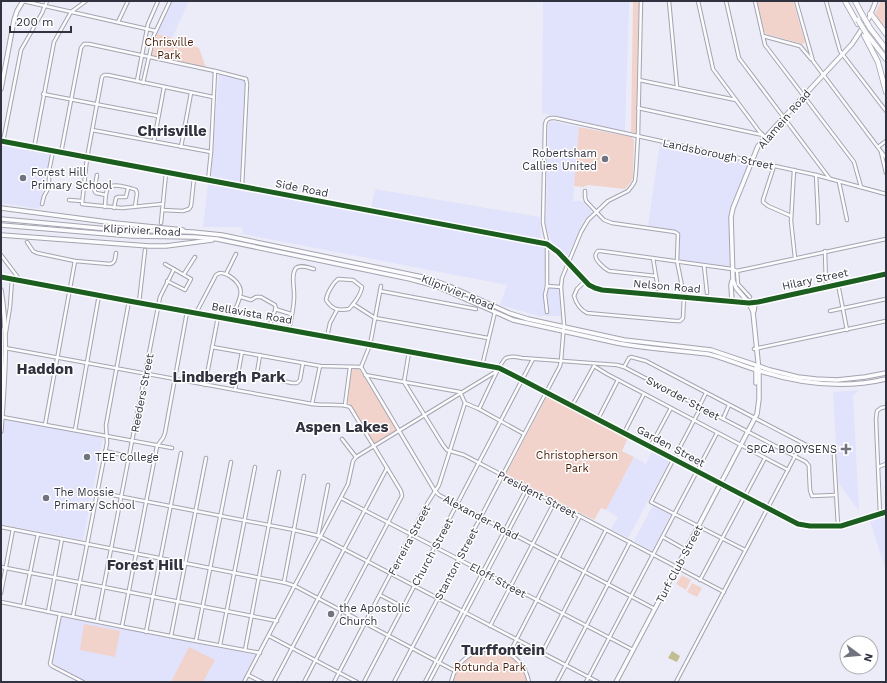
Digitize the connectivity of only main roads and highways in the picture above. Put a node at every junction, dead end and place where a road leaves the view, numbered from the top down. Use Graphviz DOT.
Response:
graph roads {
  1 [pos="23,1"];
  2 [pos="846,1"];
  3 [pos="855,1"];
  4 [pos="877,1"];
  5 [pos="870,16"];
  6 [pos="865,34"];
  7 [pos="886,34"];
  8 [pos="880,41"];
  9 [pos="886,46"];
  10 [pos="886,49"];
  11 [pos="886,59"];
  12 [pos="1,89"];
  13 [pos="886,92"];
  14 [pos="1,208"];
  15 [pos="1,219"];
  16 [pos="1,225"];
  17 [pos="192,232"];
  18 [pos="1,236"];
  19 [pos="217,239"];
  20 [pos="733,280"];
  21 [pos="1,290"];
  22 [pos="732,302"];
  23 [pos="758,302"];
  24 [pos="754,317"];
  25 [pos="1,329"];
  26 [pos="564,329"];
  27 [pos="4,348"];
  28 [pos="757,368"];
  29 [pos="886,373"];
  30 [pos="886,379"];
  31 [pos="1,407"];
  32 [pos="2,417"];
  33 [pos="1,431"];
  34 [pos="616,682"];
  1 -- 12 [label="main road"];
  2 -- 6 [label="highway, bridge"];
  3 -- 8 [label="highway, bridge"];
  4 -- 5 [label="main road, Alamein Road"];
  5 -- 7 [label="highway"];
  5 -- 20 [label="main road, Alamein Road"];
  6 -- 11 [label="highway"];
  6 -- 13 [label="highway"];
  8 -- 9 [label="highway"];
  8 -- 10 [label="highway"];
  14 -- 17 [label="main road"];
  15 -- 17 [label="main road, Kliprivier Road"];
  16 -- 19 [label="main road, Kliprivier Road"];
  17 -- 26 [label="main road, Kliprivier Road"];
  18 -- 19 [label="main road"];
  19 -- 26 [label="main road, Kliprivier Road"];
  20 -- 22 [label="main road"];
  20 -- 24 [label="main road, Alamein Road"];
  21 -- 27 [label="main road"];
  23 -- 24 [label="main road"];
  24 -- 28 [label="main road, Turf Club Street"];
  25 -- 27 [label="main road"];
  26 -- 28 [label="main road, Kliprivier Road"];
  27 -- 31 [label="main road"];
  27 -- 32 [label="main road"];
  28 -- 29 [label="main road, Kliprivier Road"];
  28 -- 30 [label="main road, Kliprivier Road"];
  28 -- 34 [label="main road, Turf Club Street"];
  32 -- 33 [label="main road"];
}
